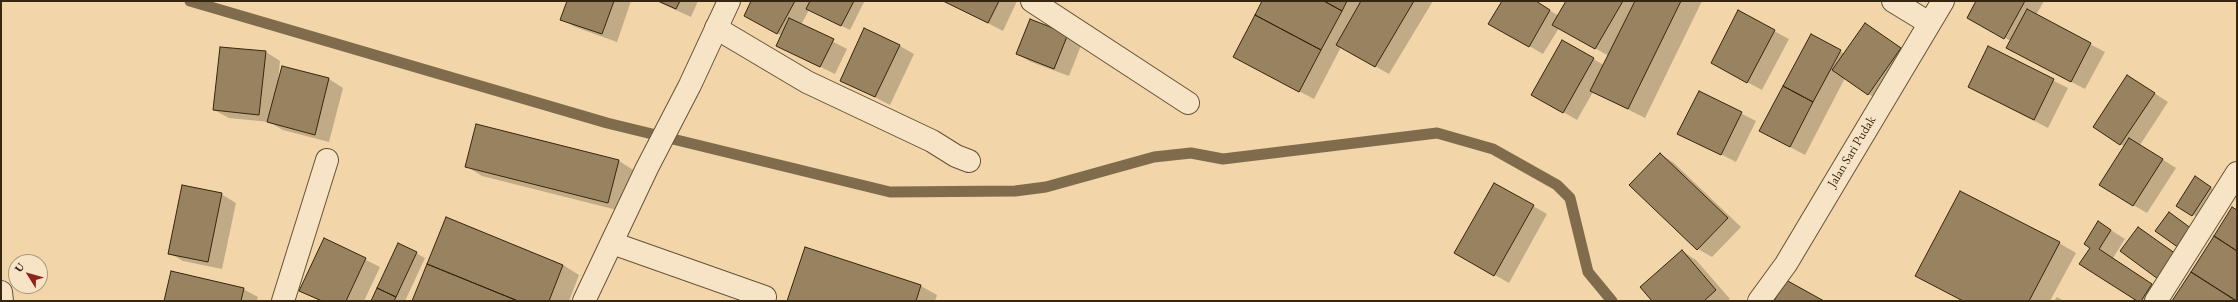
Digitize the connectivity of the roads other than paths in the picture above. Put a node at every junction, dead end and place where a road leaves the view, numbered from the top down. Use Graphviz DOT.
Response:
graph roads {
  1 [pos="729,1"];
  2 [pos="1032,1"];
  3 [pos="1893,1"];
  4 [pos="1943,1"];
  5 [pos="1929,23"];
  6 [pos="716,28"];
  7 [pos="1188,103"];
  8 [pos="327,160"];
  9 [pos="969,161"];
  10 [pos="2237,173"];
  11 [pos="612,243"];
  12 [pos="1,292"];
  13 [pos="765,297"];
  14 [pos="2,301"];
  15 [pos="283,301"];
  16 [pos="584,301"];
  17 [pos="1759,301"];
  18 [pos="2156,301"];
  1 -- 6 [label="street"];
  2 -- 7 [label="street"];
  3 -- 5 [label="street"];
  4 -- 5 [label="street, Jalan Sari Pudak"];
  5 -- 17 [label="street, Jalan Sari Pudak"];
  6 -- 9 [label="street"];
  6 -- 11 [label="street"];
  8 -- 15 [label="street"];
  10 -- 18 [label="street"];
  11 -- 13 [label="street"];
  11 -- 16 [label="street"];
  12 -- 14 [label="street"];
}
